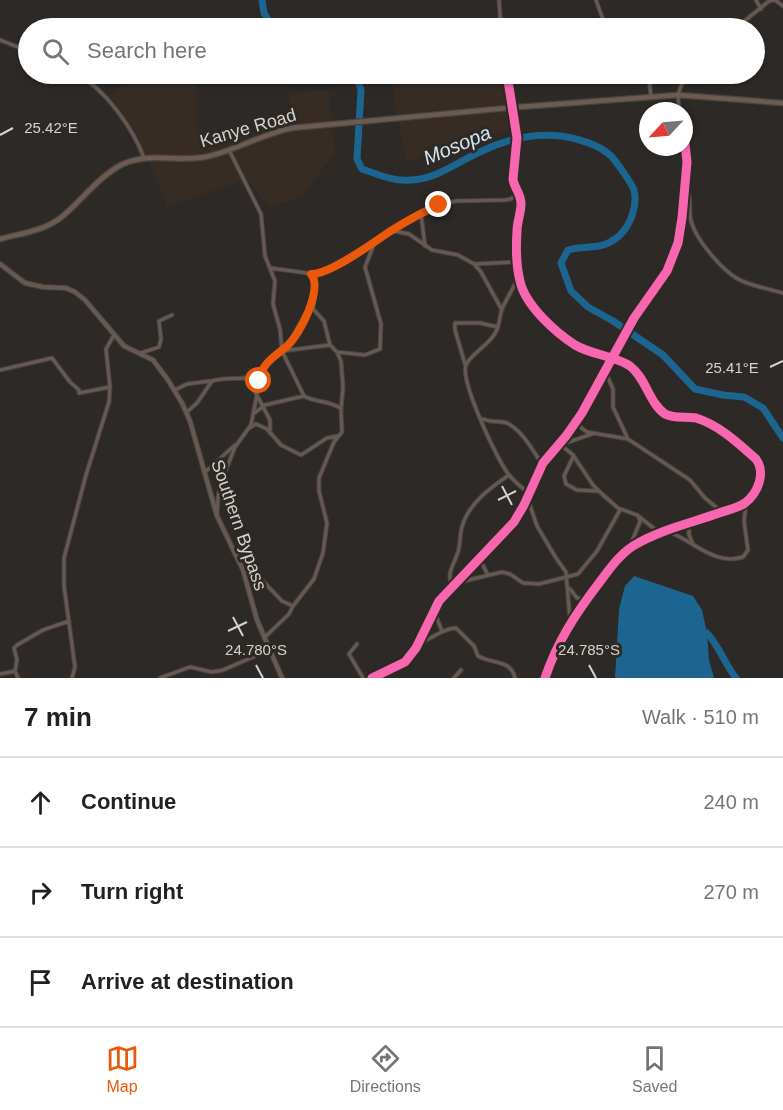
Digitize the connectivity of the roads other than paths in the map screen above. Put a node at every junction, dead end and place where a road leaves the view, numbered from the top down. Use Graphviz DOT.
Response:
graph roads {
  1 [pos="499,0"];
  2 [pos="597,0"];
  3 [pos="756,0"];
  4 [pos="783,6"];
  5 [pos="761,9"];
  6 [pos="500,18"];
  7 [pos="603,18"];
  8 [pos="749,18"];
  9 [pos="0,40"];
  10 [pos="18,47"];
  11 [pos="89,84"];
  12 [pos="508,84"];
  13 [pos="650,84"];
  14 [pos="682,84"];
  15 [pos="678,95"];
  16 [pos="651,97"];
  17 [pos="678,102"];
  18 [pos="783,103"];
  19 [pos="512,109"];
  20 [pos="229,150"];
  21 [pos="687,156"];
  22 [pos="145,159"];
  23 [pos="686,183"];
  24 [pos="520,191"];
  25 [pos="421,214"];
  26 [pos="392,230"];
  27 [pos="0,240"];
  28 [pos="374,243"];
  29 [pos="425,246"];
  30 [pos="518,262"];
  31 [pos="0,264"];
  32 [pos="474,264"];
  33 [pos="270,268"];
  34 [pos="311,274"];
  35 [pos="519,276"];
  36 [pos="783,293"];
  37 [pos="313,300"];
  38 [pos="502,310"];
  39 [pos="172,315"];
  40 [pos="499,326"];
  41 [pos="114,335"];
  42 [pos="330,345"];
  43 [pos="281,350"];
  44 [pos="337,352"];
  45 [pos="139,353"];
  46 [pos="610,359"];
  47 [pos="466,366"];
  48 [pos="0,370"];
  49 [pos="604,370"];
  50 [pos="260,374"];
  51 [pos="246,379"];
  52 [pos="212,381"];
  53 [pos="110,387"];
  54 [pos="175,390"];
  55 [pos="304,396"];
  56 [pos="257,398"];
  57 [pos="262,407"];
  58 [pos="341,408"];
  59 [pos="187,412"];
  60 [pos="254,414"];
  61 [pos="481,416"];
  62 [pos="575,423"];
  63 [pos="249,428"];
  64 [pos="594,433"];
  65 [pos="270,434"];
  66 [pos="338,436"];
  67 [pos="628,439"];
  68 [pos="237,444"];
  69 [pos="559,444"];
  70 [pos="573,454"];
  71 [pos="542,464"];
  72 [pos="205,472"];
  73 [pos="509,475"];
  74 [pos="599,491"];
  75 [pos="529,494"];
  76 [pos="527,498"];
  77 [pos="746,502"];
  78 [pos="620,510"];
  79 [pos="722,512"];
  80 [pos="217,516"];
  81 [pos="639,518"];
  82 [pos="689,524"];
  83 [pos="667,531"];
  84 [pos="662,534"];
  85 [pos="693,545"];
  86 [pos="629,550"];
  87 [pos="479,558"];
  88 [pos="243,570"];
  89 [pos="488,575"];
  90 [pos="567,577"];
  91 [pos="453,585"];
  92 [pos="569,587"];
  93 [pos="586,599"];
  94 [pos="293,606"];
  95 [pos="433,609"];
  96 [pos="69,621"];
  97 [pos="570,621"];
  98 [pos="442,631"];
  99 [pos="264,638"];
  100 [pos="419,643"];
  101 [pos="357,644"];
  102 [pos="268,650"];
  103 [pos="461,670"];
  104 [pos="15,671"];
  105 [pos="0,675"];
  106 [pos="18,678"];
  107 [pos="72,678"];
  108 [pos="160,678"];
  109 [pos="282,678"];
  110 [pos="363,678"];
  111 [pos="372,678"];
  112 [pos="454,678"];
  113 [pos="515,678"];
  114 [pos="545,678"];
  1 -- 6 [label="street"];
  2 -- 7 [label="street"];
  3 -- 5 [label="street"];
  4 -- 5 [label="street"];
  5 -- 8 [label="street"];
  9 -- 10 [label="street"];
  11 -- 22 [label="street"];
  12 -- 19 [label="street"];
  13 -- 16 [label="street"];
  14 -- 15 [label="street"];
  15 -- 16 [label="main road"];
  15 -- 17 [label="street"];
  15 -- 18 [label="main road"];
  16 -- 19 [label="main road"];
  19 -- 20 [label="main road, Kanye Road"];
  19 -- 24 [label="street"];
  20 -- 22 [label="main road, Kanye Road"];
  20 -- 33 [label="street"];
  21 -- 23 [label="street"];
  22 -- 27 [label="main road, Kanye Road"];
  23 -- 36 [label="street"];
  23 -- 46 [label="street"];
  24 -- 25 [label="street"];
  24 -- 30 [label="street"];
  25 -- 26 [label="street"];
  25 -- 29 [label="street"];
  26 -- 28 [label="street"];
  26 -- 29 [label="street"];
  28 -- 34 [label="street"];
  28 -- 44 [label="street"];
  29 -- 32 [label="street"];
  30 -- 32 [label="street"];
  30 -- 35 [label="street"];
  31 -- 41 [label="street, Southern Bypass"];
  32 -- 38 [label="street"];
  33 -- 34 [label="street"];
  33 -- 43 [label="street"];
  34 -- 37 [label="street"];
  35 -- 38 [label="street"];
  35 -- 46 [label="street"];
  37 -- 42 [label="street"];
  37 -- 43 [label="street"];
  38 -- 40 [label="street"];
  39 -- 45 [label="street"];
  40 -- 47 [label="street"];
  40 -- 47 [label="street"];
  41 -- 45 [label="street, Southern Bypass"];
  41 -- 53 [label="street"];
  42 -- 43 [label="street"];
  42 -- 44 [label="street"];
  43 -- 50 [label="street"];
  43 -- 55 [label="street"];
  44 -- 58 [label="street"];
  45 -- 54 [label="street, Southern Bypass"];
  46 -- 49 [label="street"];
  46 -- 77 [label="street"];
  47 -- 61 [label="street"];
  48 -- 53 [label="street"];
  49 -- 62 [label="street"];
  49 -- 67 [label="street"];
  50 -- 51 [label="street"];
  50 -- 56 [label="street"];
  51 -- 52 [label="street"];
  51 -- 56 [label="street"];
  52 -- 54 [label="street"];
  52 -- 59 [label="street"];
  53 -- 96 [label="street"];
  54 -- 59 [label="street, Southern Bypass"];
  55 -- 57 [label="street"];
  55 -- 58 [label="street"];
  56 -- 57 [label="street"];
  56 -- 60 [label="street"];
  57 -- 60 [label="street"];
  57 -- 65 [label="street"];
  58 -- 66 [label="street"];
  59 -- 72 [label="street, Southern Bypass"];
  60 -- 63 [label="street"];
  61 -- 71 [label="street"];
  61 -- 73 [label="street"];
  62 -- 64 [label="street"];
  62 -- 69 [label="street"];
  63 -- 65 [label="street"];
  63 -- 68 [label="street"];
  64 -- 67 [label="street"];
  64 -- 69 [label="street"];
  65 -- 66 [label="street"];
  66 -- 94 [label="street"];
  67 -- 79 [label="street"];
  68 -- 72 [label="street"];
  68 -- 80 [label="street"];
  69 -- 70 [label="street"];
  69 -- 71 [label="street"];
  70 -- 74 [label="street"];
  70 -- 74 [label="street"];
  71 -- 75 [label="street"];
  72 -- 80 [label="street, Southern Bypass"];
  73 -- 75 [label="street"];
  73 -- 91 [label="street"];
  74 -- 78 [label="street"];
  75 -- 76 [label="street"];
  76 -- 87 [label="street"];
  76 -- 90 [label="street"];
  77 -- 79 [label="street"];
  77 -- 85 [label="street"];
  78 -- 81 [label="street"];
  78 -- 90 [label="street"];
  79 -- 82 [label="street"];
  80 -- 88 [label="street, Southern Bypass"];
  81 -- 84 [label="street"];
  81 -- 86 [label="street"];
  82 -- 83 [label="street"];
  82 -- 85 [label="street"];
  83 -- 84 [label="street"];
  83 -- 85 [label="street"];
  84 -- 86 [label="street"];
  86 -- 93 [label="street"];
  87 -- 89 [label="street"];
  87 -- 91 [label="street"];
  88 -- 94 [label="street"];
  88 -- 99 [label="street, Southern Bypass"];
  89 -- 90 [label="street"];
  89 -- 91 [label="street"];
  90 -- 92 [label="street"];
  91 -- 95 [label="street"];
  92 -- 93 [label="street"];
  92 -- 97 [label="street"];
  93 -- 97 [label="street"];
  94 -- 99 [label="street"];
  95 -- 98 [label="street"];
  95 -- 100 [label="street"];
  96 -- 104 [label="street"];
  96 -- 107 [label="street"];
  97 -- 114 [label="street"];
  98 -- 100 [label="street"];
  98 -- 113 [label="street"];
  99 -- 102 [label="street, Southern Bypass"];
  100 -- 111 [label="street"];
  101 -- 110 [label="street"];
  102 -- 108 [label="street"];
  102 -- 109 [label="street, Southern Bypass"];
  103 -- 112 [label="street"];
  104 -- 105 [label="street"];
  104 -- 106 [label="street"];
}
